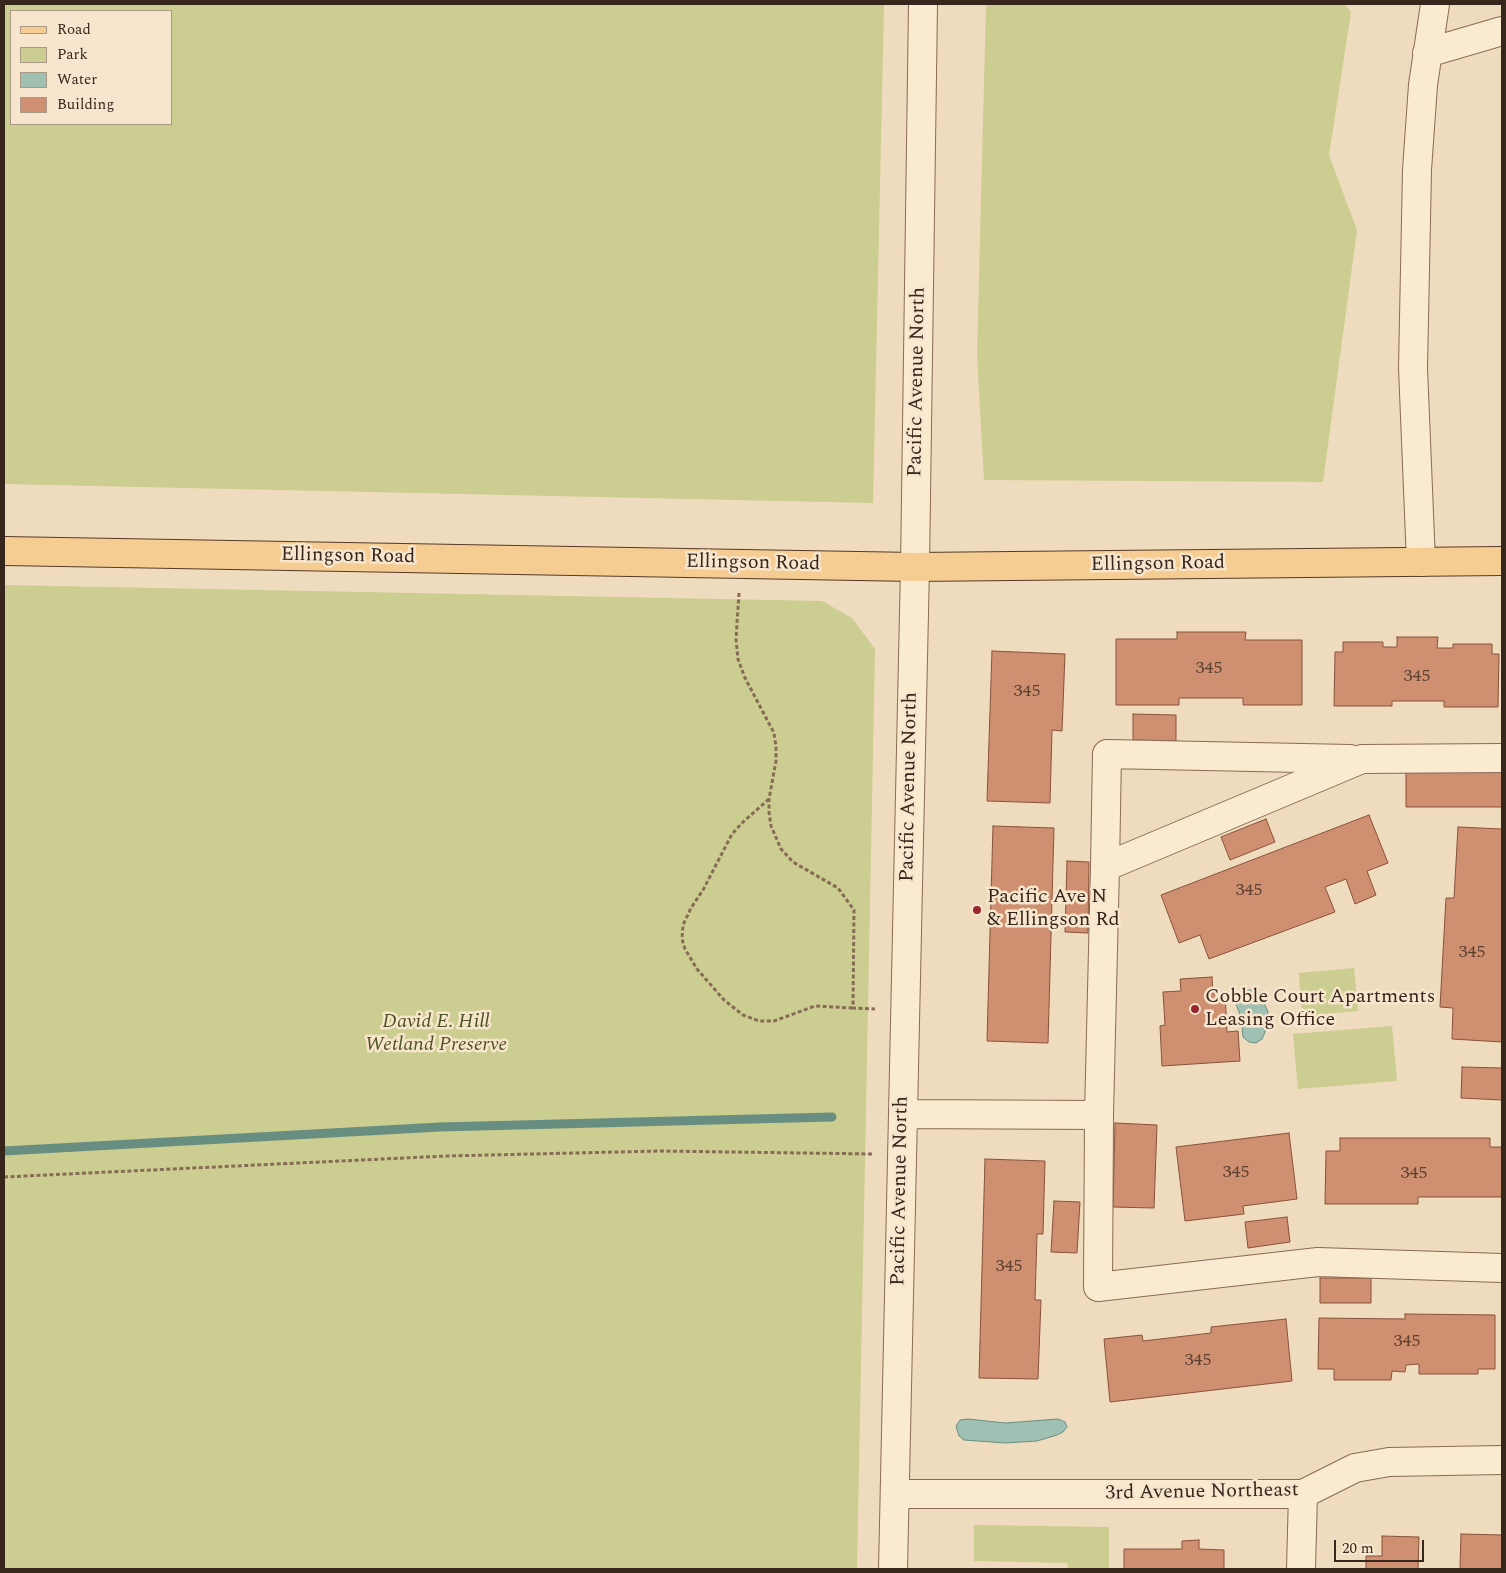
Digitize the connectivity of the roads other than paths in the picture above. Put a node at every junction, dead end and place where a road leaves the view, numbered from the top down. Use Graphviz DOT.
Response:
graph roads {
  1 [pos="923,4"];
  2 [pos="1435,4"];
  3 [pos="1502,31"];
  4 [pos="1428,53"];
  5 [pos="4,551"];
  6 [pos="1502,561"];
  7 [pos="1421,562"];
  8 [pos="915,567"];
  9 [pos="1502,758"];
  10 [pos="1362,759"];
  11 [pos="1105,867"];
  12 [pos="903,1114"];
  13 [pos="1099,1115"];
  14 [pos="1502,1268"];
  15 [pos="1502,1460"];
  16 [pos="895,1494"];
  17 [pos="1303,1494"];
  18 [pos="893,1569"];
  19 [pos="1301,1569"];
  1 -- 8 [label="street, Pacific Avenue North"];
  2 -- 4 [label="street"];
  3 -- 4 [label="street"];
  4 -- 7 [label="street"];
  5 -- 8 [label="main road, Ellingson Road"];
  6 -- 7 [label="main road, Ellingson Road"];
  7 -- 8 [label="main road, Ellingson Road"];
  8 -- 12 [label="street, Pacific Avenue North"];
  9 -- 10 [label="street"];
  10 -- 11 [label="street"];
  10 -- 11 [label="street"];
  11 -- 13 [label="street"];
  12 -- 13 [label="street"];
  12 -- 16 [label="street, Pacific Avenue North"];
  13 -- 14 [label="street"];
  15 -- 17 [label="street, 3rd Avenue Northeast"];
  16 -- 17 [label="street, 3rd Avenue Northeast"];
  16 -- 18 [label="street, Pacific Avenue North"];
  17 -- 19 [label="street"];
}
